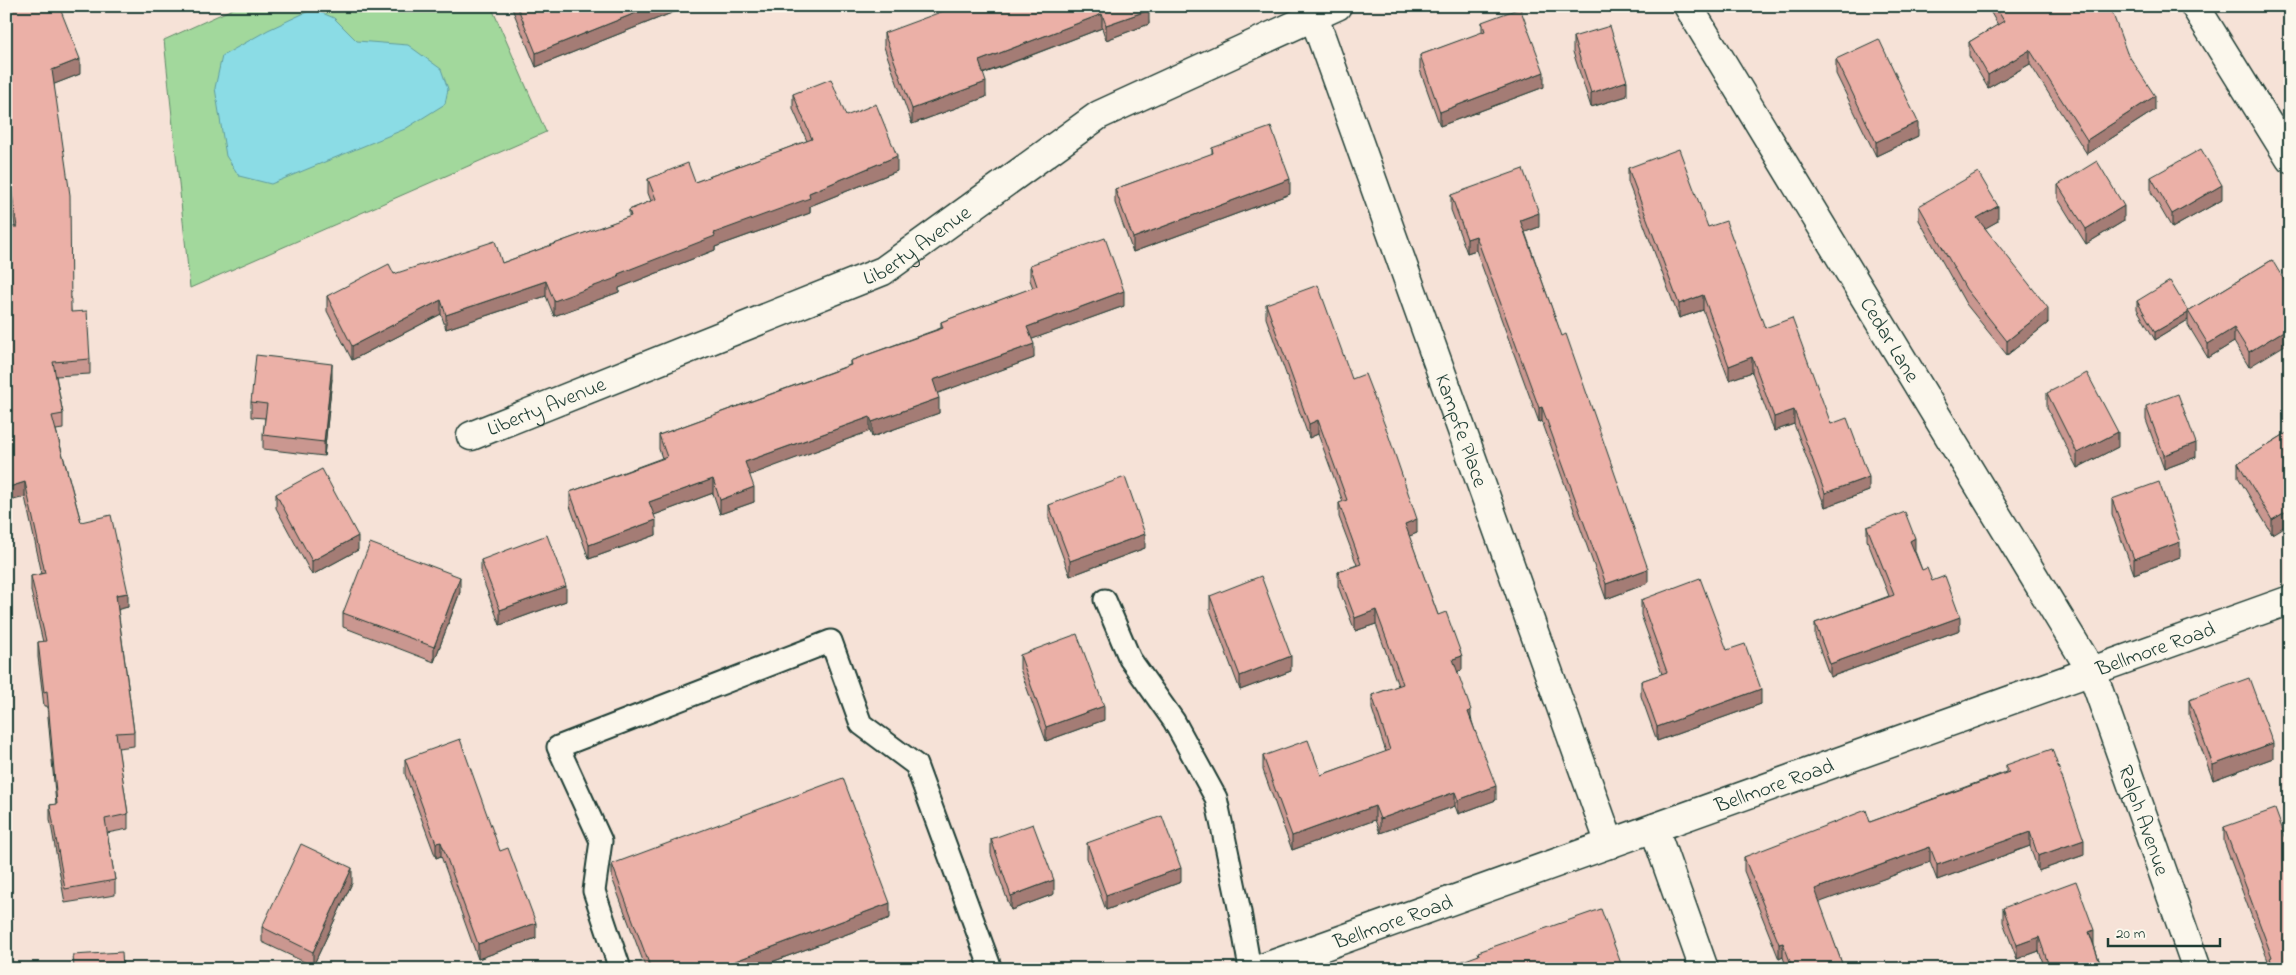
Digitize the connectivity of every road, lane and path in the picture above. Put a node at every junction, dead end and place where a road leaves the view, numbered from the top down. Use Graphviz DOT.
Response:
graph roads {
  1 [pos="1688,6"];
  2 [pos="2196,6"];
  3 [pos="1326,11"];
  4 [pos="2290,159"];
  5 [pos="471,436"];
  6 [pos="1105,600"];
  7 [pos="2290,600"];
  8 [pos="2092,672"];
  9 [pos="1654,828"];
  10 [pos="1610,844"];
  11 [pos="620,969"];
  12 [pos="992,969"];
  13 [pos="1250,969"];
  14 [pos="1260,969"];
  15 [pos="1704,969"];
  16 [pos="2197,969"];
  1 -- 8 [label="street, Cedar Lane"];
  2 -- 4 [label="street"];
  3 -- 5 [label="street, Liberty Avenue"];
  3 -- 10 [label="street, Kampfe Place"];
  6 -- 13 [label="lane"];
  7 -- 8 [label="street, Bellmore Road"];
  8 -- 9 [label="street, Bellmore Road"];
  8 -- 16 [label="street, Ralph Avenue"];
  9 -- 10 [label="street, Bellmore Road"];
  9 -- 15 [label="street"];
  10 -- 14 [label="street, Bellmore Road"];
  11 -- 12 [label="lane"];
}
